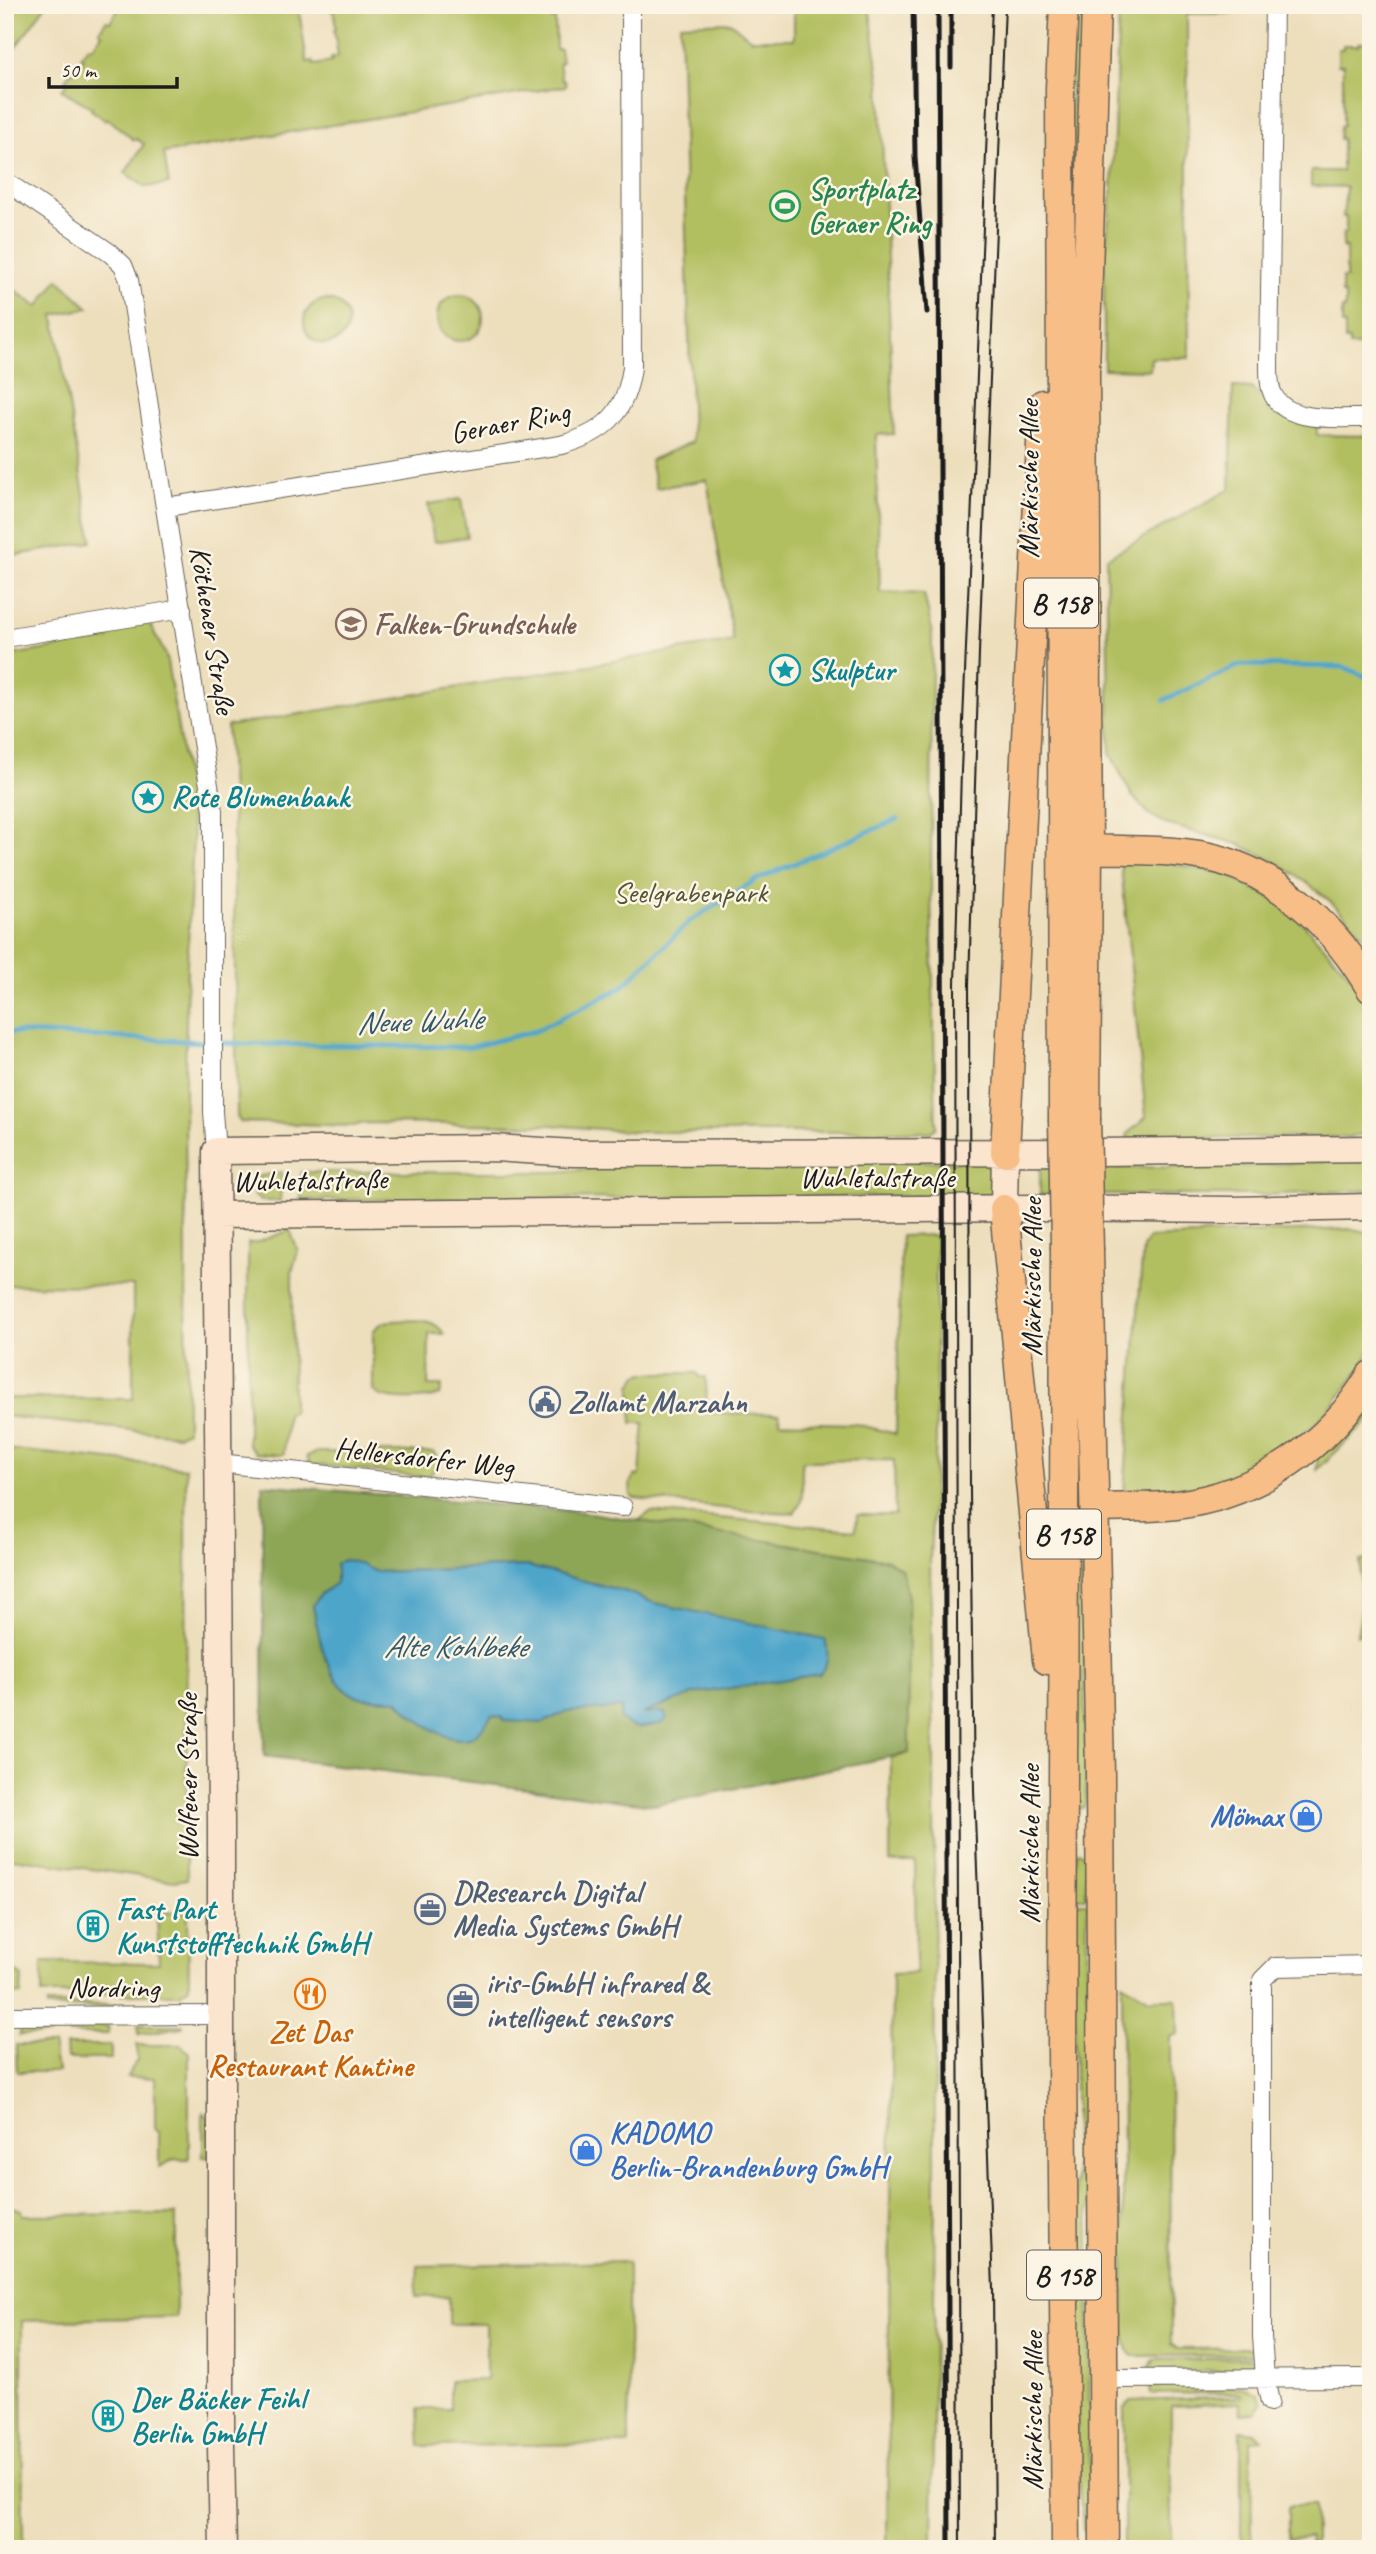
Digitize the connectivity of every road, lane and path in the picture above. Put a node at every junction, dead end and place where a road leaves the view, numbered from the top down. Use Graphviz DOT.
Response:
graph roads {
  1 [pos="631,5"];
  2 [pos="1064,5"];
  3 [pos="1096,5"];
  4 [pos="1273,5"];
  5 [pos="1060,88"];
  6 [pos="5,181"];
  7 [pos="1371,418"];
  8 [pos="166,507"];
  9 [pos="182,609"];
  10 [pos="5,638"];
  11 [pos="1100,849"];
  12 [pos="1371,989"];
  13 [pos="1074,1118"];
  14 [pos="1371,1149"];
  15 [pos="216,1151"];
  16 [pos="1005,1152"];
  17 [pos="1371,1207"];
  18 [pos="1004,1209"];
  19 [pos="217,1215"];
  20 [pos="1077,1250"];
  21 [pos="1371,1375"];
  22 [pos="219,1463"];
  23 [pos="623,1507"];
  24 [pos="1095,1508"];
  25 [pos="1062,1820"];
  26 [pos="1371,1965"];
  27 [pos="220,2015"];
  28 [pos="5,2016"];
  29 [pos="1265,2378"];
  30 [pos="1371,2378"];
  31 [pos="1103,2379"];
  32 [pos="1270,2402"];
  33 [pos="223,2549"];
  34 [pos="1066,2549"];
  35 [pos="1104,2549"];
  1 -- 8 [label="street, Geraer Ring"];
  2 -- 5 [label="main road, Märkische Allee / B 158"];
  3 -- 11 [label="main road, Märkische Allee / B 158"];
  4 -- 7 [label="street"];
  5 -- 13 [label="main road, Märkische Allee / B 158"];
  5 -- 16 [label="main road"];
  6 -- 8 [label="street, Köthener Straße"];
  8 -- 9 [label="street, Köthener Straße"];
  9 -- 10 [label="street"];
  9 -- 15 [label="street, Köthener Straße"];
  11 -- 12 [label="main road"];
  11 -- 13 [label="main road, Märkische Allee / B 158"];
  13 -- 20 [label="main road, Märkische Allee / B 158, bridge"];
  14 -- 16 [label="main road, Wuhletalstraße"];
  15 -- 16 [label="main road, Wuhletalstraße"];
  15 -- 19 [label="main road, Wuhletalstraße"];
  16 -- 18 [label="main road"];
  17 -- 18 [label="main road, Wuhletalstraße"];
  18 -- 19 [label="main road, Wuhletalstraße"];
  18 -- 25 [label="main road"];
  19 -- 22 [label="main road, Wolfener Straße"];
  20 -- 24 [label="main road, Märkische Allee / B 158"];
  20 -- 25 [label="main road, Märkische Allee / B 158"];
  21 -- 24 [label="main road"];
  22 -- 23 [label="street, Hellersdorfer Weg"];
  22 -- 27 [label="main road, Wolfener Straße"];
  24 -- 31 [label="main road, Märkische Allee / B 158"];
  25 -- 34 [label="main road, Märkische Allee / B 158"];
  26 -- 29 [label="street"];
  27 -- 28 [label="street, Nordring"];
  27 -- 33 [label="main road, Wolfener Straße"];
  29 -- 30 [label="street"];
  29 -- 31 [label="street"];
  29 -- 32 [label="street"];
  31 -- 35 [label="main road, Märkische Allee / B 158"];
}
